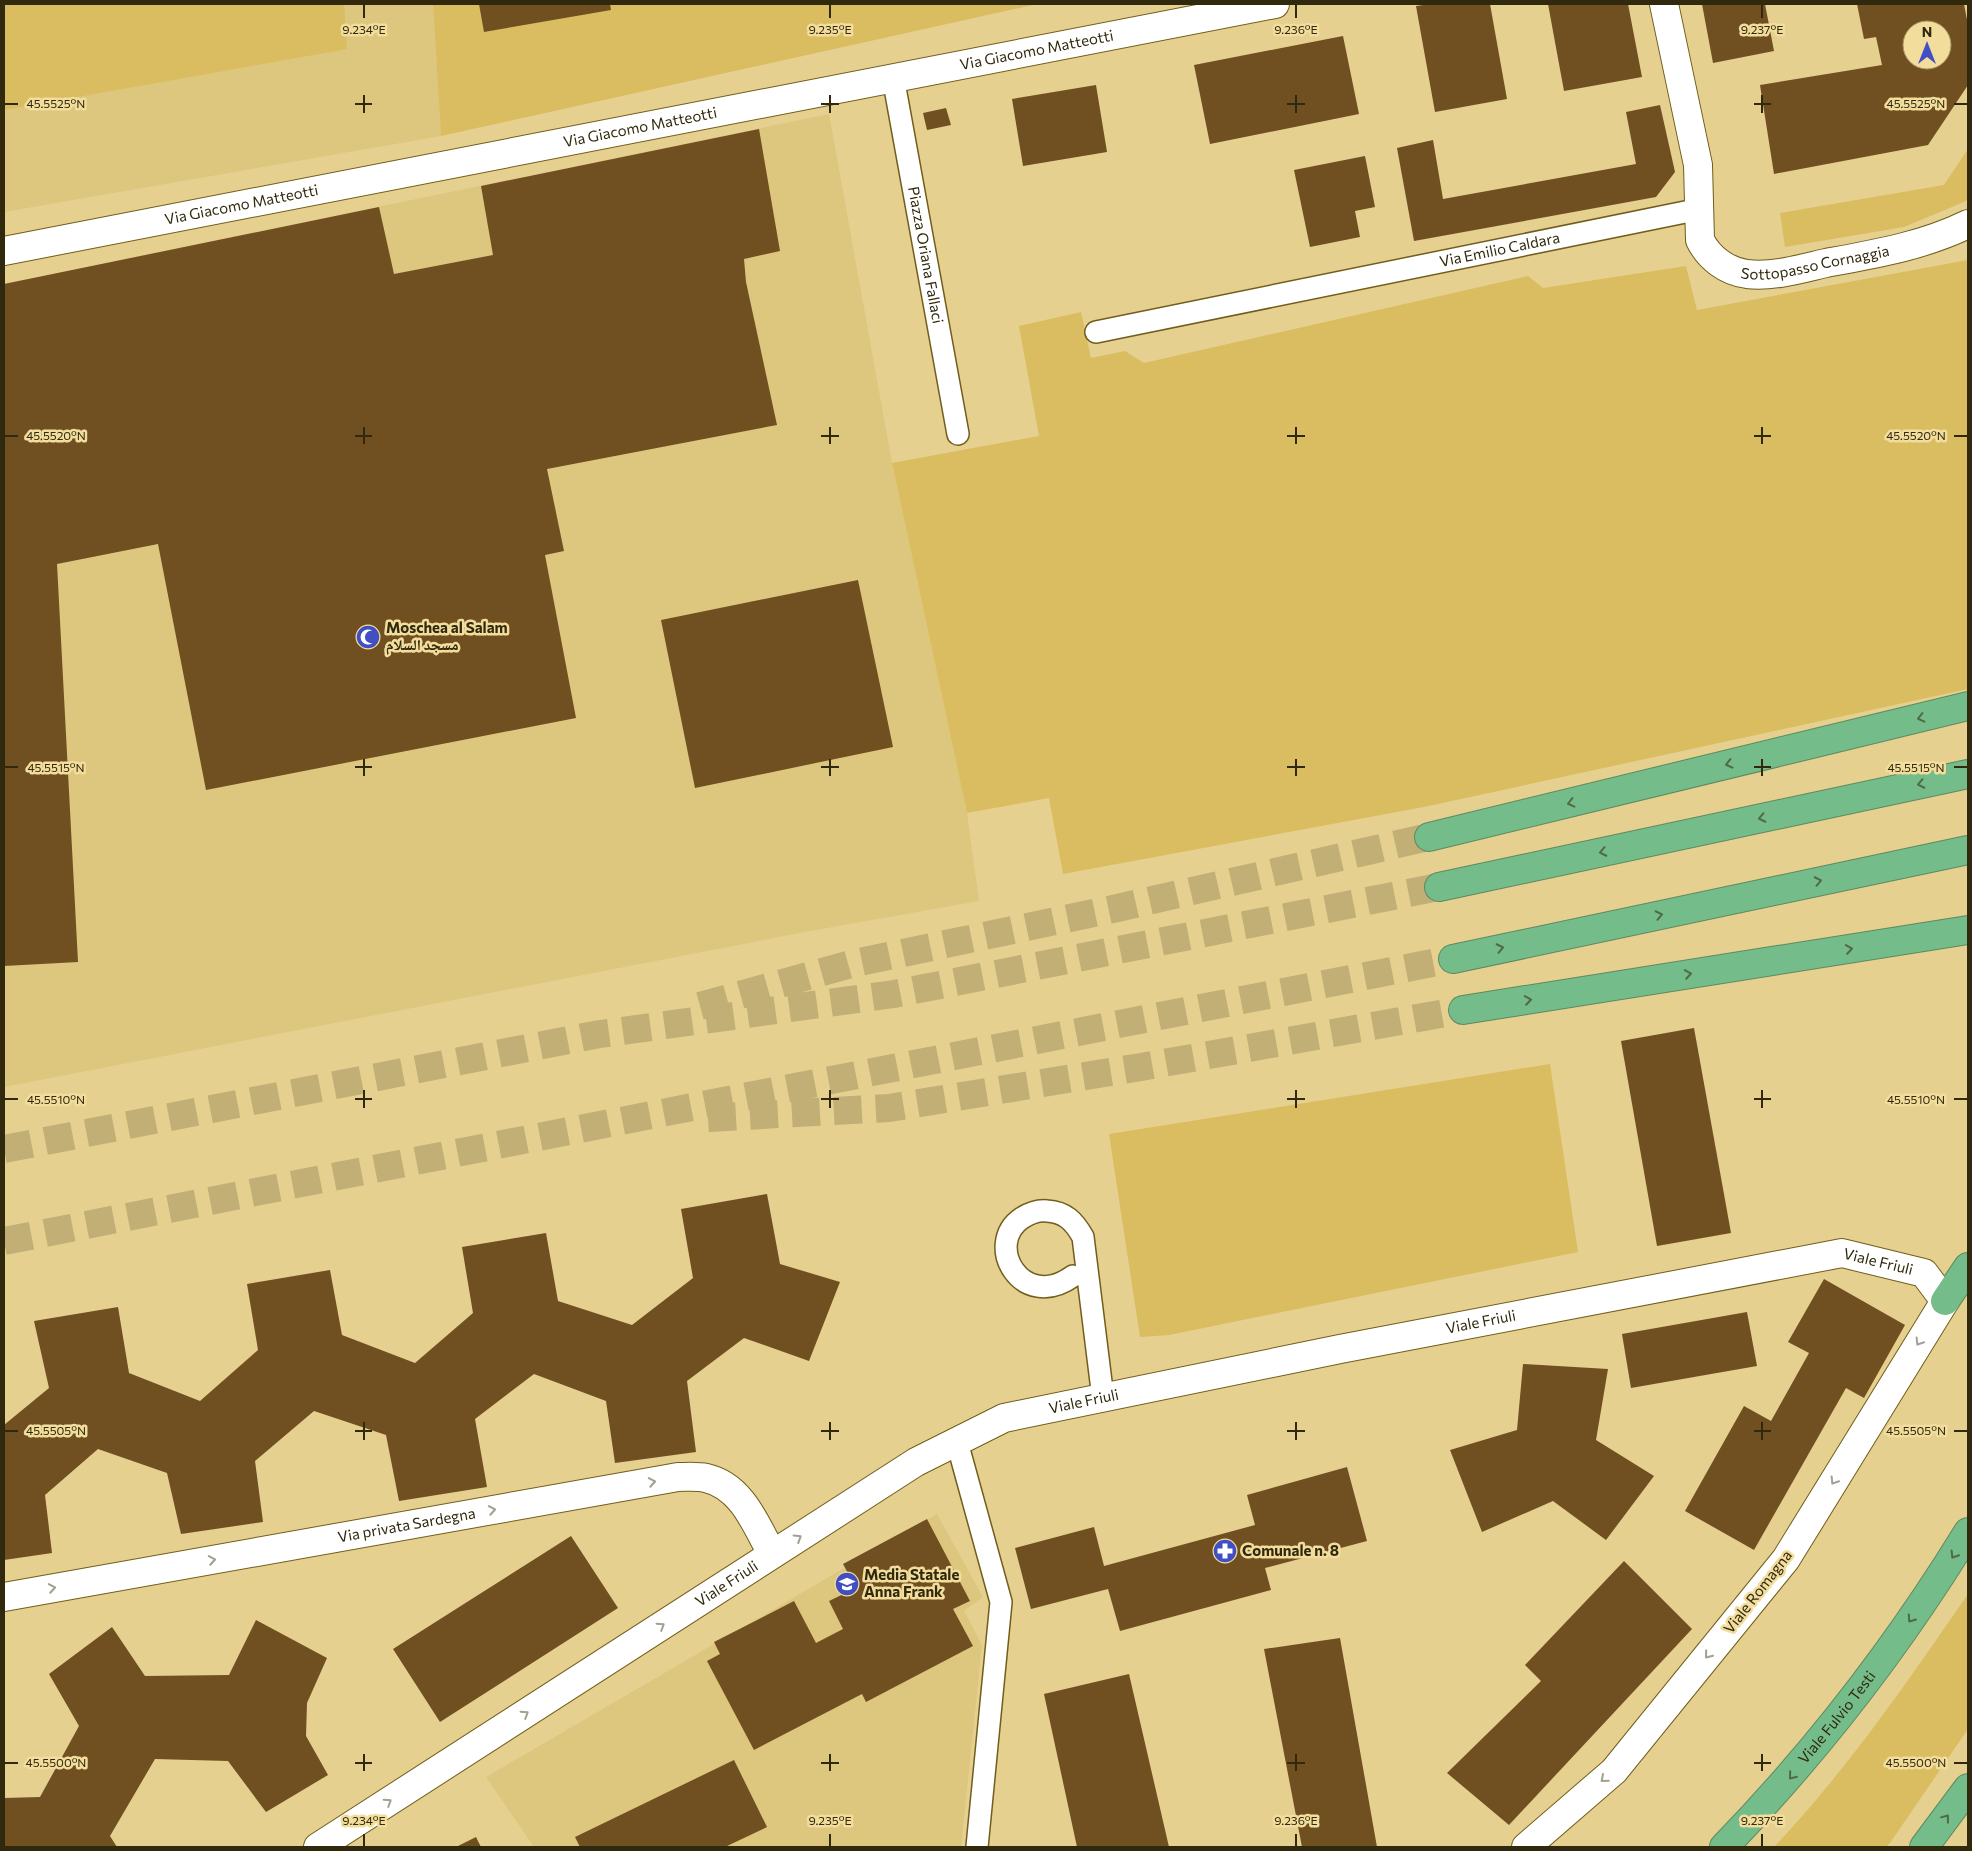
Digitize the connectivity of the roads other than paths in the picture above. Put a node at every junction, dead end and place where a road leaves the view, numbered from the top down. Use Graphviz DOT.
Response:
graph roads {
  1 [pos="1274,4"];
  2 [pos="1664,4"];
  3 [pos="893,77"];
  4 [pos="1700,209"];
  5 [pos="1968,224"];
  6 [pos="4,251"];
  7 [pos="1096,332"];
  8 [pos="958,434"];
  9 [pos="1968,706"];
  10 [pos="1968,774"];
  11 [pos="1429,837"];
  12 [pos="1968,850"];
  13 [pos="1439,887"];
  14 [pos="1968,930"];
  15 [pos="1453,958"];
  16 [pos="1462,1010"];
  17 [pos="1968,1267"];
  18 [pos="1073,1276"];
  19 [pos="1945,1301"];
  20 [pos="1103,1398"];
  21 [pos="957,1442"];
  22 [pos="1968,1532"];
  23 [pos="772,1554"];
  24 [pos="4,1597"];
  25 [pos="1968,1788"];
  26 [pos="318,1847"];
  27 [pos="977,1847"];
  28 [pos="1526,1847"];
  29 [pos="1724,1847"];
  30 [pos="1924,1847"];
  1 -- 3 [label="street, Via Giacomo Matteotti"];
  2 -- 4 [label="street"];
  3 -- 6 [label="street, Via Giacomo Matteotti"];
  3 -- 8 [label="lane, Piazza Oriana Fallaci"];
  4 -- 5 [label="street, Sottopasso Cornaggia"];
  4 -- 7 [label="lane, Via Emilio Caldara"];
  9 -- 11 [label="highway, one-way"];
  10 -- 13 [label="highway, one-way"];
  15 -- 12 [label="highway, one-way"];
  16 -- 14 [label="highway, one-way"];
  17 -- 19 [label="highway"];
  18 -- 20 [label="lane"];
  19 -- 20 [label="street, Viale Friuli"];
  19 -- 28 [label="street, Viale Romagna, one-way"];
  20 -- 21 [label="street, Viale Friuli"];
  23 -- 21 [label="street, Viale Friuli, one-way"];
  21 -- 27 [label="lane"];
  22 -- 29 [label="highway, Viale Fulvio Testi, one-way"];
  24 -- 23 [label="street, Via privata Sardegna, one-way"];
  26 -- 23 [label="street, Viale Friuli, one-way"];
  30 -- 25 [label="highway, one-way"];
}
